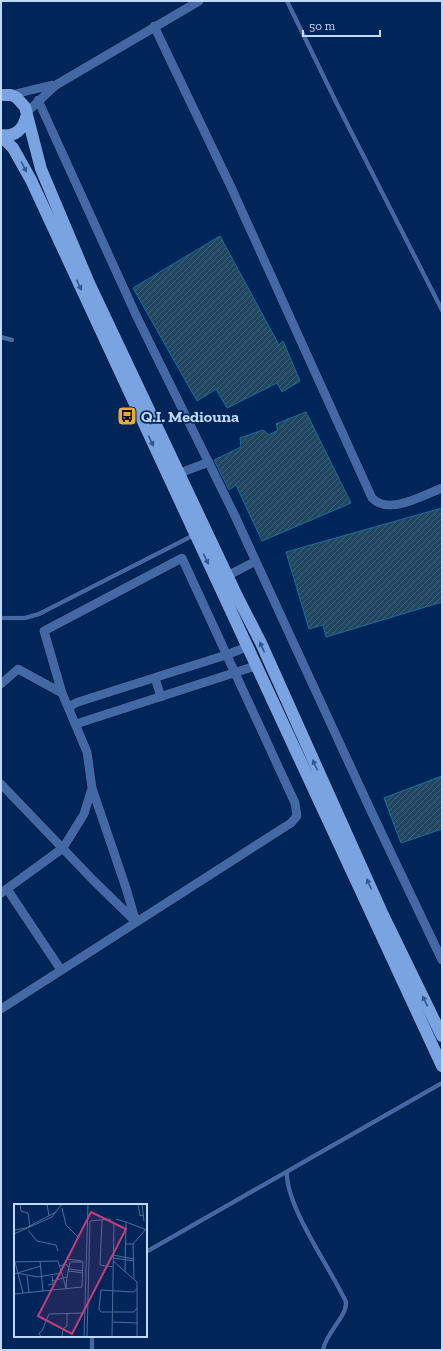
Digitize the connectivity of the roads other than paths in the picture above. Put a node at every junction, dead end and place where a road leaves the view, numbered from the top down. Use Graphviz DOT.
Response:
graph roads {
  1 [pos="199,1"];
  2 [pos="287,1"];
  3 [pos="154,26"];
  4 [pos="56,85"];
  5 [pos="4,93"];
  6 [pos="38,100"];
  7 [pos="26,115"];
  8 [pos="1,136"];
  9 [pos="442,310"];
  10 [pos="1,337"];
  11 [pos="12,340"];
  12 [pos="209,462"];
  13 [pos="180,474"];
  14 [pos="442,488"];
  15 [pos="194,535"];
  16 [pos="256,562"];
  17 [pos="227,576"];
  18 [pos="1,618"];
  19 [pos="247,647"];
  20 [pos="226,655"];
  21 [pos="255,666"];
  22 [pos="233,672"];
  23 [pos="155,678"];
  24 [pos="1,684"];
  25 [pos="62,693"];
  26 [pos="161,697"];
  27 [pos="69,709"];
  28 [pos="76,724"];
  29 [pos="92,788"];
  30 [pos="3,790"];
  31 [pos="63,848"];
  32 [pos="4,891"];
  33 [pos="136,922"];
  34 [pos="442,960"];
  35 [pos="61,970"];
  36 [pos="1,1009"];
  37 [pos="442,1036"];
  38 [pos="442,1066"];
  39 [pos="442,1083"];
  40 [pos="287,1173"];
  41 [pos="147,1251"];
  42 [pos="92,1337"];
  43 [pos="92,1350"];
  44 [pos="323,1350"];
  1 -- 3 [label="street"];
  2 -- 9 [label="lane"];
  3 -- 4 [label="street"];
  3 -- 14 [label="street"];
  4 -- 5 [label="street"];
  4 -- 6 [label="street"];
  5 -- 7 [label="highway"];
  6 -- 7 [label="street"];
  6 -- 12 [label="street"];
  7 -- 8 [label="highway"];
  7 -- 13 [label="highway"];
  8 -- 15 [label="highway, one-way"];
  10 -- 11 [label="lane"];
  12 -- 13 [label="street"];
  12 -- 16 [label="street"];
  13 -- 17 [label="highway"];
  15 -- 18 [label="lane"];
  15 -- 19 [label="highway, one-way"];
  16 -- 17 [label="street"];
  16 -- 34 [label="street"];
  37 -- 17 [label="highway, one-way"];
  19 -- 20 [label="street"];
  19 -- 21 [label="highway"];
  20 -- 22 [label="street"];
  20 -- 23 [label="street"];
  20 -- 25 [label="street"];
  21 -- 22 [label="street"];
  21 -- 38 [label="highway"];
  22 -- 26 [label="street"];
  22 -- 33 [label="street"];
  23 -- 26 [label="street"];
  23 -- 27 [label="street"];
  24 -- 25 [label="street"];
  25 -- 27 [label="street"];
  26 -- 28 [label="street"];
  27 -- 28 [label="street"];
  28 -- 29 [label="street"];
  29 -- 31 [label="street"];
  29 -- 33 [label="street"];
  30 -- 31 [label="street"];
  31 -- 32 [label="street"];
  31 -- 33 [label="street"];
  32 -- 35 [label="street"];
  33 -- 35 [label="street"];
  35 -- 36 [label="street"];
  39 -- 40 [label="lane"];
  40 -- 41 [label="lane"];
  40 -- 44 [label="lane"];
  42 -- 43 [label="lane"];
}
